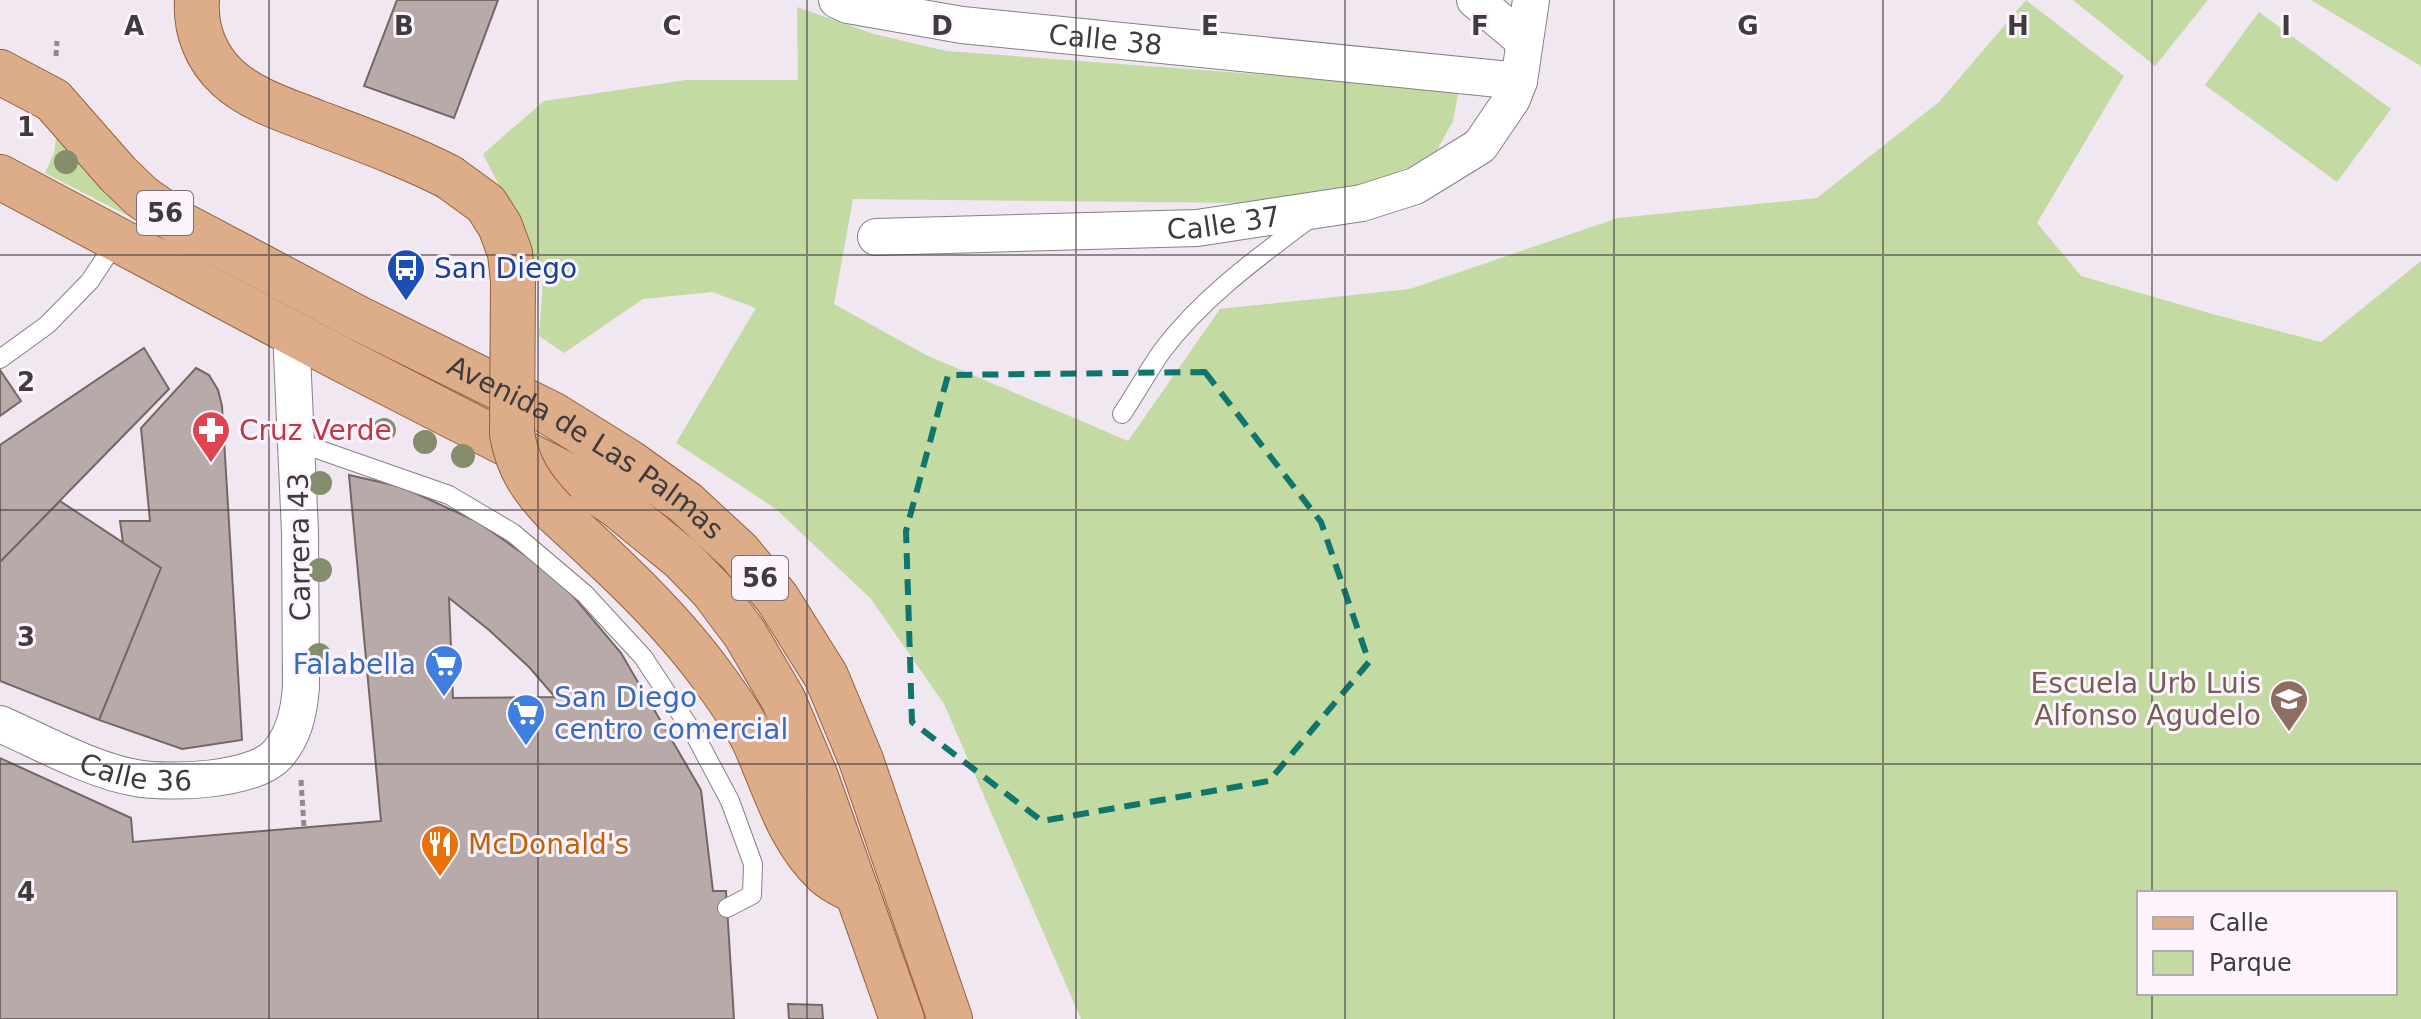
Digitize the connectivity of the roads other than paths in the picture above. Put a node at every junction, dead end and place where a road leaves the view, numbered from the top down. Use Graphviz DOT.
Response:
graph roads {
  1 [pos="197,0"];
  2 [pos="837,0"];
  3 [pos="1475,0"];
  4 [pos="1531,0"];
  5 [pos="1011,15"];
  6 [pos="1524,41"];
  7 [pos="0,72"];
  8 [pos="1519,81"];
  9 [pos="6,184"];
  10 [pos="1321,210"];
  11 [pos="876,237"];
  12 [pos="118,239"];
  13 [pos="291,332"];
  14 [pos="0,359"];
  15 [pos="1122,414"];
  16 [pos="297,442"];
  17 [pos="0,724"];
  18 [pos="283,771"];
  19 [pos="857,892"];
  20 [pos="727,908"];
  21 [pos="895,1010"];
  22 [pos="950,1019"];
  1 -- 19 [label="main road, bridge"];
  2 -- 5 [label="street, Calle 38"];
  3 -- 6 [label="street"];
  4 -- 6 [label="street"];
  5 -- 8 [label="street, Calle 38"];
  6 -- 8 [label="street"];
  7 -- 22 [label="main road, Avenida de Las Palmas / 56"];
  8 -- 10 [label="street, Calle 37"];
  9 -- 12 [label="main road, Avenida de Las Palmas / 56"];
  10 -- 11 [label="street, Calle 37"];
  10 -- 15 [label="lane"];
  12 -- 13 [label="main road, Avenida de Las Palmas / 56"];
  12 -- 14 [label="lane"];
  13 -- 16 [label="street, Carrera 43"];
  13 -- 19 [label="main road, Avenida de Las Palmas / 56"];
  16 -- 18 [label="street, Carrera 43"];
  16 -- 20 [label="lane"];
  17 -- 18 [label="street, Calle 36"];
  19 -- 21 [label="main road, Avenida de Las Palmas / 56"];
}
